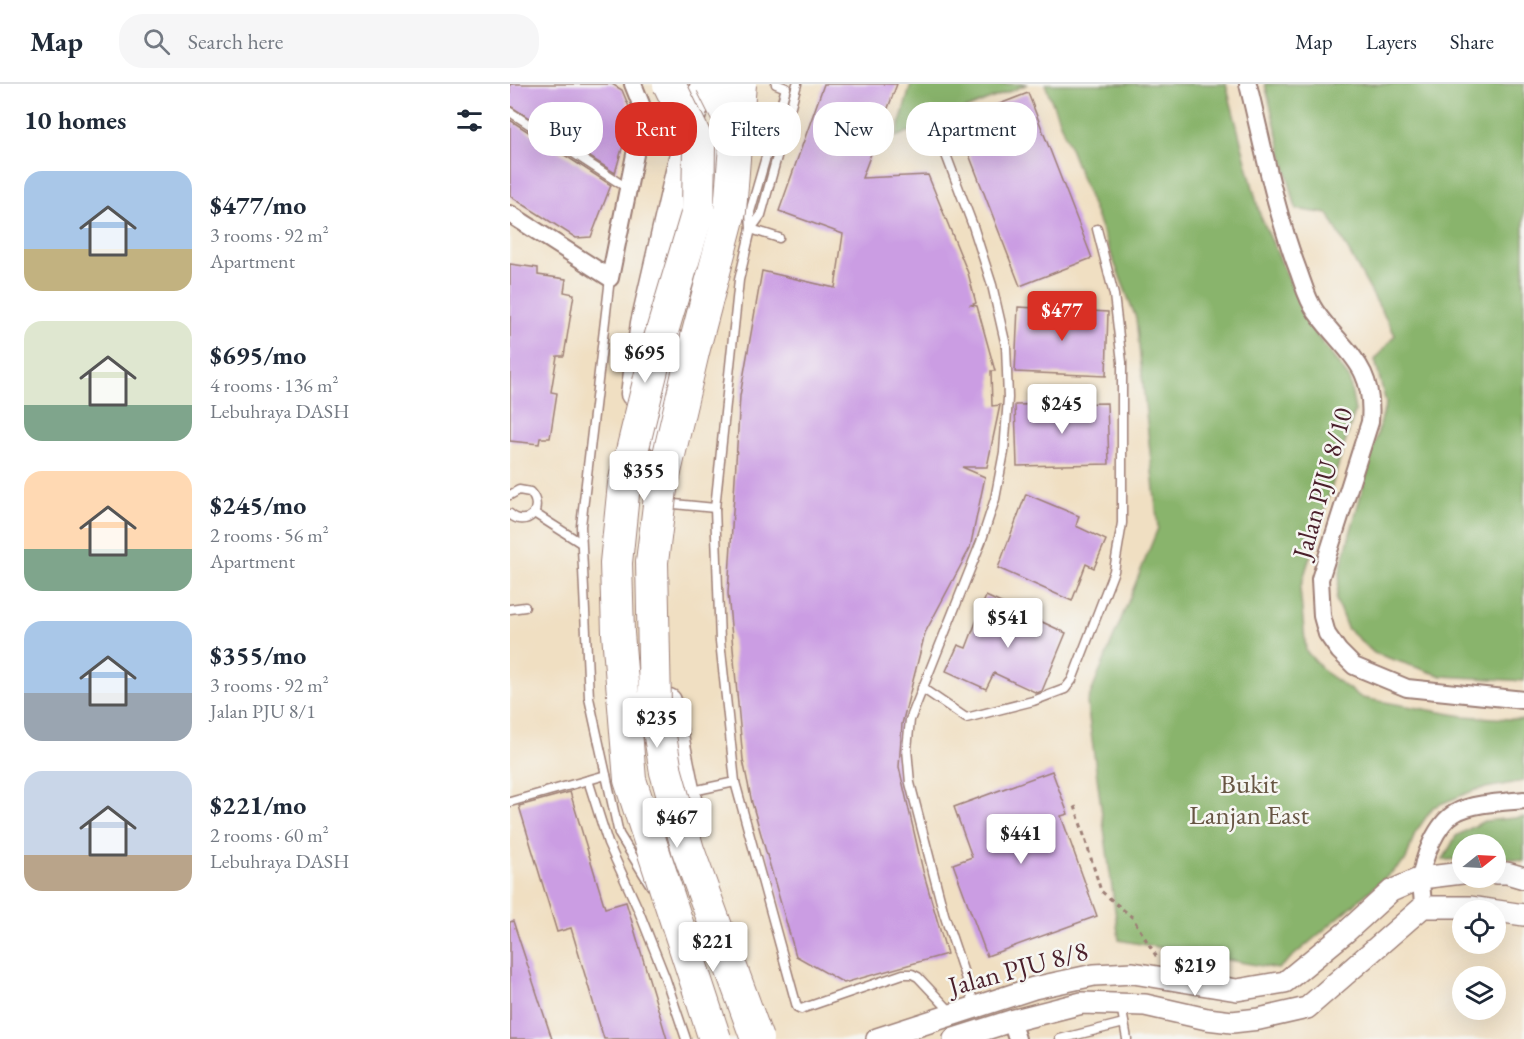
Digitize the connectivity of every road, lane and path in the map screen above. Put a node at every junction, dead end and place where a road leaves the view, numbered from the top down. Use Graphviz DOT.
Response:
graph roads {
  1 [pos="633,84"];
  2 [pos="669,84"];
  3 [pos="685,84"];
  4 [pos="703,84"];
  5 [pos="712,84"];
  6 [pos="742,84"];
  7 [pos="776,84"];
  8 [pos="797,84"];
  9 [pos="1248,84"];
  10 [pos="691,102"];
  11 [pos="697,102"];
  12 [pos="721,102"];
  13 [pos="740,102"];
  14 [pos="510,112"];
  15 [pos="682,156"];
  16 [pos="734,156"];
  17 [pos="947,156"];
  18 [pos="627,188"];
  19 [pos="510,214"];
  20 [pos="751,229"];
  21 [pos="1097,229"];
  22 [pos="779,238"];
  23 [pos="610,278"];
  24 [pos="510,495"];
  25 [pos="654,502"];
  26 [pos="715,508"];
  27 [pos="534,513"];
  28 [pos="510,514"];
  29 [pos="581,543"];
  30 [pos="525,607"];
  31 [pos="510,609"];
  32 [pos="922,688"];
  33 [pos="1524,700"];
  34 [pos="606,775"];
  35 [pos="588,780"];
  36 [pos="735,782"];
  37 [pos="687,792"];
  38 [pos="610,796"];
  39 [pos="1524,800"];
  40 [pos="510,802"];
  41 [pos="594,802"];
  42 [pos="1075,806"];
  43 [pos="1506,873"];
  44 [pos="1452,874"];
  45 [pos="1421,878"];
  46 [pos="1524,878"];
  47 [pos="654,892"];
  48 [pos="1424,907"];
  49 [pos="1524,915"];
  50 [pos="1171,978"];
  51 [pos="975,1006"];
  52 [pos="952,1014"];
  53 [pos="1123,1014"];
  54 [pos="1014,1030"];
  55 [pos="760,1038"];
  56 [pos="686,1039"];
  57 [pos="714,1039"];
  58 [pos="877,1039"];
  59 [pos="954,1039"];
  60 [pos="1060,1039"];
  61 [pos="1127,1039"];
  1 -- 18 [label="street"];
  2 -- 57 [label="highway, bridge"];
  3 -- 10 [label="street"];
  4 -- 11 [label="main road"];
  5 -- 12 [label="highway, bridge"];
  6 -- 13 [label="highway, bridge"];
  6 -- 25 [label="main road"];
  7 -- 20 [label="lane"];
  8 -- 20 [label="lane"];
  9 -- 33 [label="street, Jalan PJU 8/10"];
  14 -- 18 [label="lane"];
  15 -- 57 [label="main road"];
  16 -- 55 [label="highway, bridge"];
  17 -- 32 [label="lane"];
  18 -- 23 [label="street"];
  19 -- 23 [label="street"];
  20 -- 22 [label="lane"];
  20 -- 26 [label="lane"];
  21 -- 32 [label="lane"];
  23 -- 29 [label="lane"];
  24 -- 27 [label="lane"];
  25 -- 26 [label="lane"];
  25 -- 37 [label="main road"];
  26 -- 36 [label="lane"];
  27 -- 28 [label="lane"];
  27 -- 29 [label="lane"];
  29 -- 34 [label="lane"];
  30 -- 31 [label="lane"];
  32 -- 51 [label="lane"];
  34 -- 35 [label="lane"];
  34 -- 38 [label="lane"];
  35 -- 40 [label="lane"];
  35 -- 41 [label="lane"];
  36 -- 37 [label="lane"];
  36 -- 52 [label="lane"];
  37 -- 55 [label="main road"];
  38 -- 41 [label="lane"];
  38 -- 47 [label="lane"];
  39 -- 45 [label="street"];
  41 -- 56 [label="lane"];
  42 -- 50 [label="path"];
  43 -- 46 [label="street"];
  44 -- 45 [label="street, Jalan PJU 8/8"];
  45 -- 48 [label="street"];
  45 -- 50 [label="street, Jalan PJU 8/8"];
  48 -- 49 [label="street"];
  48 -- 53 [label="street, Jalan PJU 8/8"];
  50 -- 51 [label="street, Jalan PJU 8/8"];
  51 -- 52 [label="street, Jalan PJU 8/8"];
  52 -- 58 [label="street, Jalan PJU 8/8"];
  53 -- 54 [label="street, Jalan PJU 8/8"];
  53 -- 60 [label="lane"];
  53 -- 61 [label="lane"];
  54 -- 59 [label="street, Jalan PJU 8/8"];
}
